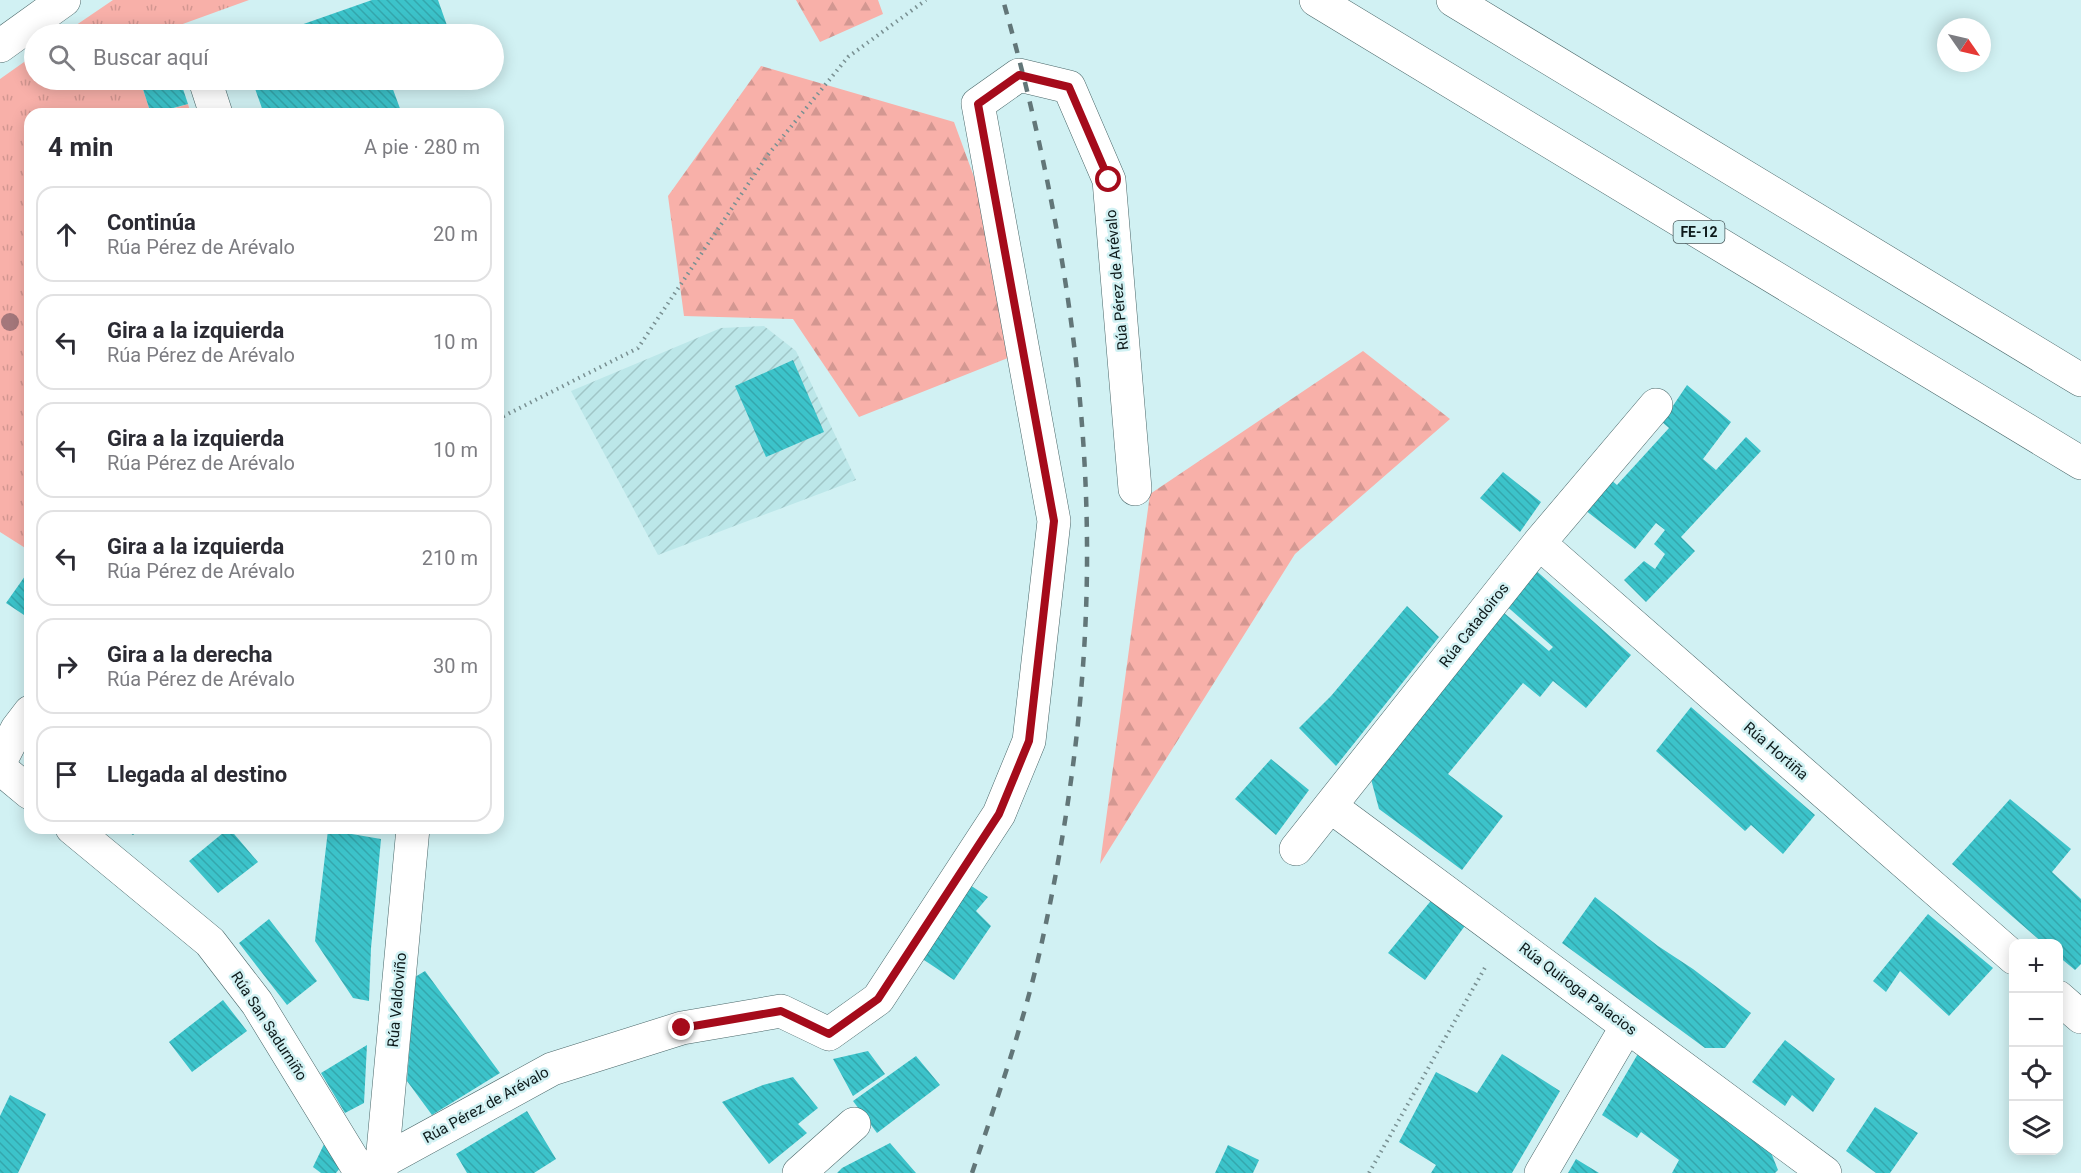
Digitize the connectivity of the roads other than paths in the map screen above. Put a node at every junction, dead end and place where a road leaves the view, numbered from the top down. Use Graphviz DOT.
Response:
graph roads {
  1 [pos="64,0"];
  2 [pos="1317,0"];
  3 [pos="1453,0"];
  4 [pos="31,24"];
  5 [pos="24,29"];
  6 [pos="0,46"];
  7 [pos="208,90"];
  8 [pos="214,108"];
  9 [pos="2081,380"];
  10 [pos="1656,405"];
  11 [pos="2081,463"];
  12 [pos="1135,489"];
  13 [pos="1539,543"];
  14 [pos="24,720"];
  15 [pos="0,762"];
  16 [pos="0,768"];
  17 [pos="24,788"];
  18 [pos="1330,806"];
  19 [pos="79,834"];
  20 [pos="412,834"];
  21 [pos="1296,849"];
  22 [pos="2009,954"];
  23 [pos="2063,1001"];
  24 [pos="2081,1017"];
  25 [pos="1627,1026"];
  26 [pos="854,1124"];
  27 [pos="375,1169"];
  28 [pos="1812,1169"];
  29 [pos="799,1173"];
  30 [pos="1541,1173"];
  1 -- 4 [label="main road"];
  2 -- 11 [label="main road, FE-12"];
  3 -- 9 [label="main road"];
  5 -- 6 [label="main road"];
  7 -- 8 [label="main road"];
  10 -- 13 [label="main road, Rúa Catadoiros"];
  12 -- 27 [label="main road, Rúa Pérez de Arévalo"];
  13 -- 18 [label="main road, Rúa Catadoiros"];
  13 -- 22 [label="main road, Rúa Hortiña"];
  14 -- 15 [label="main road"];
  16 -- 17 [label="main road"];
  18 -- 21 [label="main road, Rúa Catadoiros"];
  18 -- 25 [label="main road, Rúa Quiroga Palacios"];
  19 -- 27 [label="main road, Rúa San Sadurniño"];
  20 -- 27 [label="main road, Rúa Valdoviño"];
  23 -- 24 [label="main road"];
  25 -- 28 [label="main road, Rúa Quiroga Palacios"];
  25 -- 30 [label="main road"];
  26 -- 29 [label="main road"];
}
